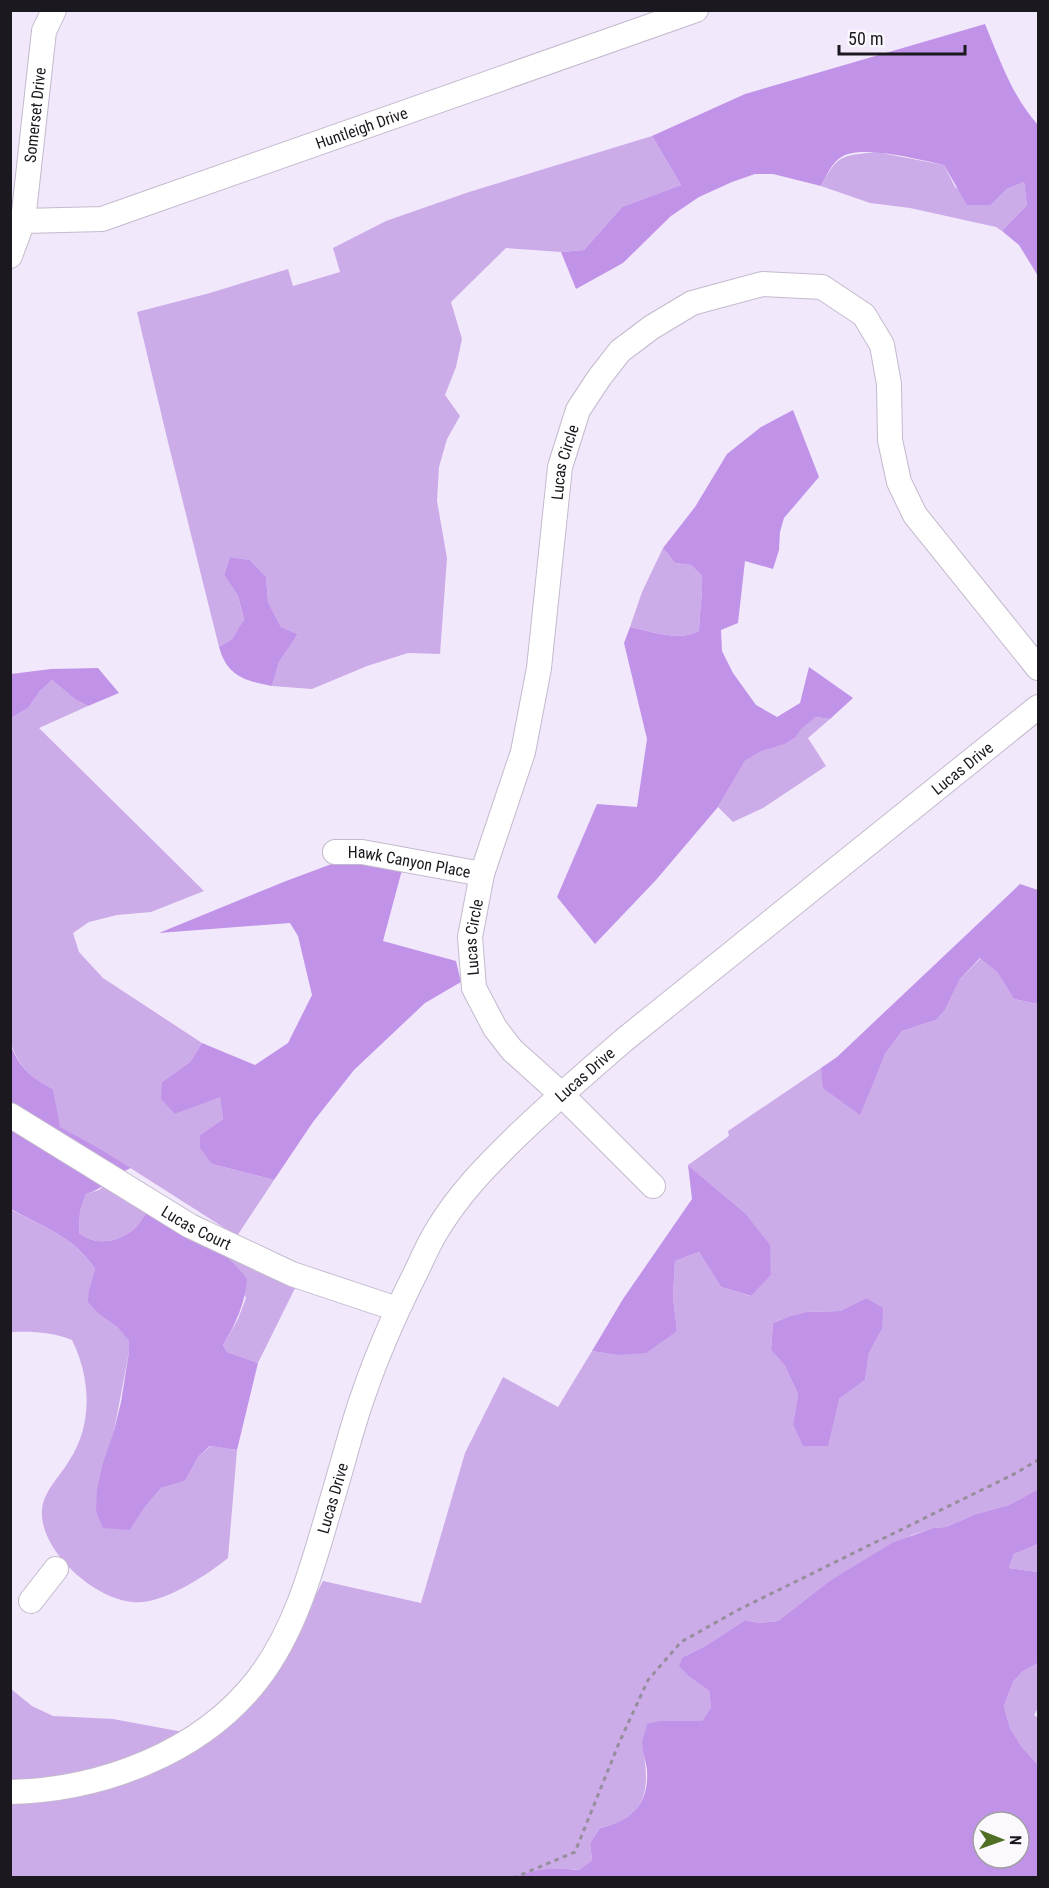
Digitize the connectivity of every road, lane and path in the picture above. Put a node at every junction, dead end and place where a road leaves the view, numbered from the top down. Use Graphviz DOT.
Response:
graph roads {
  1 [pos="54,10"];
  2 [pos="696,10"];
  3 [pos="23,221"];
  4 [pos="10,256"];
  5 [pos="1038,668"];
  6 [pos="1038,707"];
  7 [pos="335,852"];
  8 [pos="482,874"];
  9 [pos="561,1094"];
  10 [pos="10,1115"];
  11 [pos="653,1186"];
  12 [pos="397,1309"];
  13 [pos="1038,1460"];
  14 [pos="57,1569"];
  15 [pos="31,1601"];
  16 [pos="10,1792"];
  17 [pos="513,1878"];
  1 -- 3 [label="street, Somerset Drive"];
  2 -- 3 [label="street, Huntleigh Drive"];
  3 -- 4 [label="street, Somerset Drive"];
  5 -- 8 [label="street, Lucas Circle"];
  6 -- 9 [label="street, Lucas Drive"];
  7 -- 8 [label="street, Hawk Canyon Place"];
  8 -- 9 [label="street, Lucas Circle"];
  9 -- 11 [label="street, Lucas Circle"];
  9 -- 12 [label="street, Lucas Drive"];
  10 -- 12 [label="street, Lucas Court"];
  12 -- 16 [label="street, Lucas Drive"];
  13 -- 17 [label="path"];
  14 -- 15 [label="street"];
}
